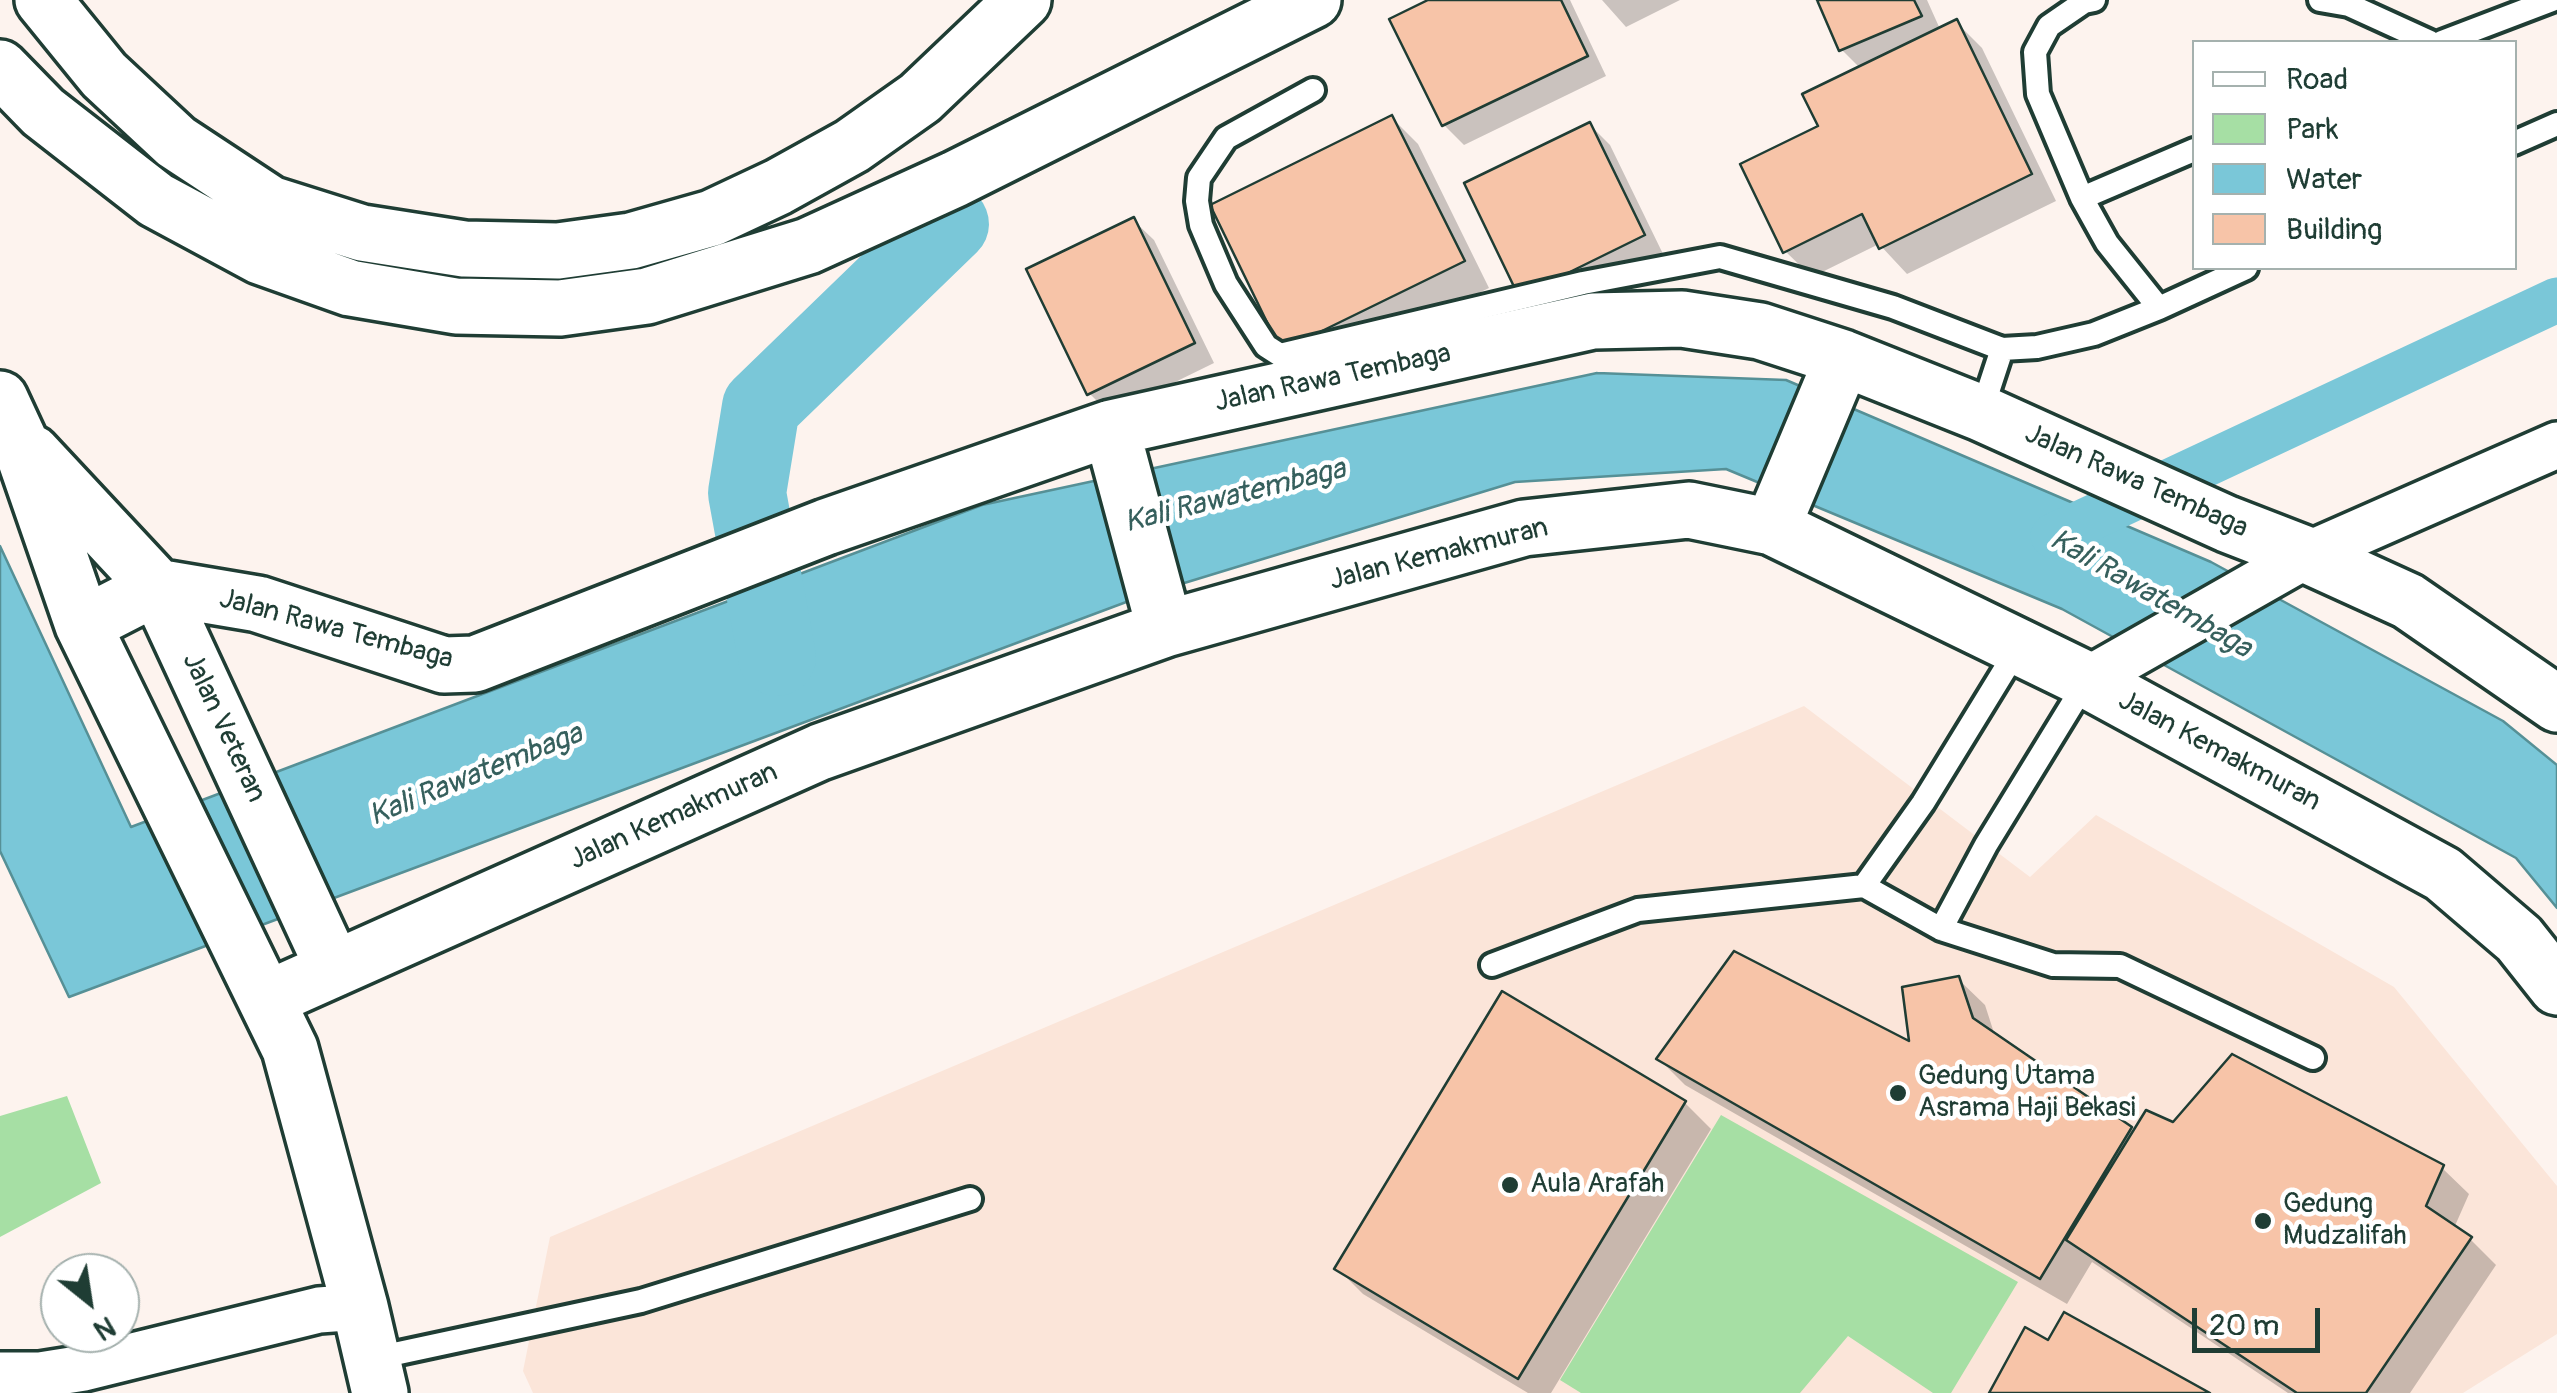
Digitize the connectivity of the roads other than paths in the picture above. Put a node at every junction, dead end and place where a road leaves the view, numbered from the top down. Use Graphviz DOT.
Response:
graph roads {
  1 [pos="43,0"];
  2 [pos="1023,0"];
  3 [pos="1313,0"];
  4 [pos="2094,0"];
  5 [pos="2320,0"];
  6 [pos="2552,0"];
  7 [pos="2426,40"];
  8 [pos="2447,40"];
  9 [pos="0,68"];
  10 [pos="1312,90"];
  11 [pos="2557,124"];
  12 [pos="2517,143"];
  13 [pos="2192,151"];
  14 [pos="2082,198"];
  15 [pos="2242,270"];
  16 [pos="2159,308"];
  17 [pos="2002,349"];
  18 [pos="1839,368"];
  19 [pos="1981,413"];
  20 [pos="10,419"];
  21 [pos="1114,437"];
  22 [pos="2557,445"];
  23 [pos="1778,512"];
  24 [pos="2290,565"];
  25 [pos="167,608"];
  26 [pos="1162,621"];
  27 [pos="93,646"];
  28 [pos="2018,648"];
  29 [pos="2106,668"];
  30 [pos="2557,704"];
  31 [pos="1864,886"];
  32 [pos="1941,930"];
  33 [pos="1492,965"];
  34 [pos="334,969"];
  35 [pos="2557,987"];
  36 [pos="267,999"];
  37 [pos="290,1049"];
  38 [pos="2313,1058"];
  39 [pos="970,1199"];
  40 [pos="366,1335"];
  41 [pos="0,1375"];
  1 -- 2 [label="main road"];
  3 -- 9 [label="main road"];
  4 -- 14 [label="lane"];
  5 -- 7 [label="lane"];
  6 -- 8 [label="lane"];
  10 -- 17 [label="lane"];
  11 -- 12 [label="lane"];
  13 -- 14 [label="lane"];
  14 -- 16 [label="lane"];
  15 -- 16 [label="lane"];
  16 -- 17 [label="lane"];
  17 -- 19 [label="lane"];
  18 -- 19 [label="main road, Jalan Rawa Tembaga"];
  18 -- 21 [label="main road, Jalan Rawa Tembaga"];
  18 -- 23 [label="main road"];
  19 -- 24 [label="main road, Jalan Rawa Tembaga"];
  20 -- 25 [label="main road, Jalan Veteran"];
  20 -- 27 [label="main road, Jalan Veteran"];
  21 -- 25 [label="main road, Jalan Rawa Tembaga"];
  21 -- 26 [label="main road"];
  22 -- 24 [label="street"];
  23 -- 26 [label="main road, Jalan Kemakmuran"];
  23 -- 28 [label="main road, Jalan Kemakmuran"];
  24 -- 29 [label="street"];
  24 -- 30 [label="main road, Jalan Rawa Tembaga"];
  25 -- 27 [label="main road"];
  25 -- 34 [label="main road, Jalan Veteran"];
  26 -- 34 [label="main road, Jalan Kemakmuran"];
  27 -- 36 [label="main road, Jalan Veteran"];
  28 -- 29 [label="main road, Jalan Kemakmuran"];
  28 -- 31 [label="lane"];
  29 -- 32 [label="lane"];
  29 -- 35 [label="main road, Jalan Kemakmuran"];
  31 -- 32 [label="lane"];
  31 -- 33 [label="lane"];
  32 -- 38 [label="lane"];
  34 -- 36 [label="main road, Jalan Kemakmuran"];
  34 -- 37 [label="main road"];
  36 -- 37 [label="main road, Jalan Veteran"];
  37 -- 40 [label="main road, Jalan Veteran"];
  39 -- 40 [label="lane"];
  40 -- 41 [label="street"];
}
